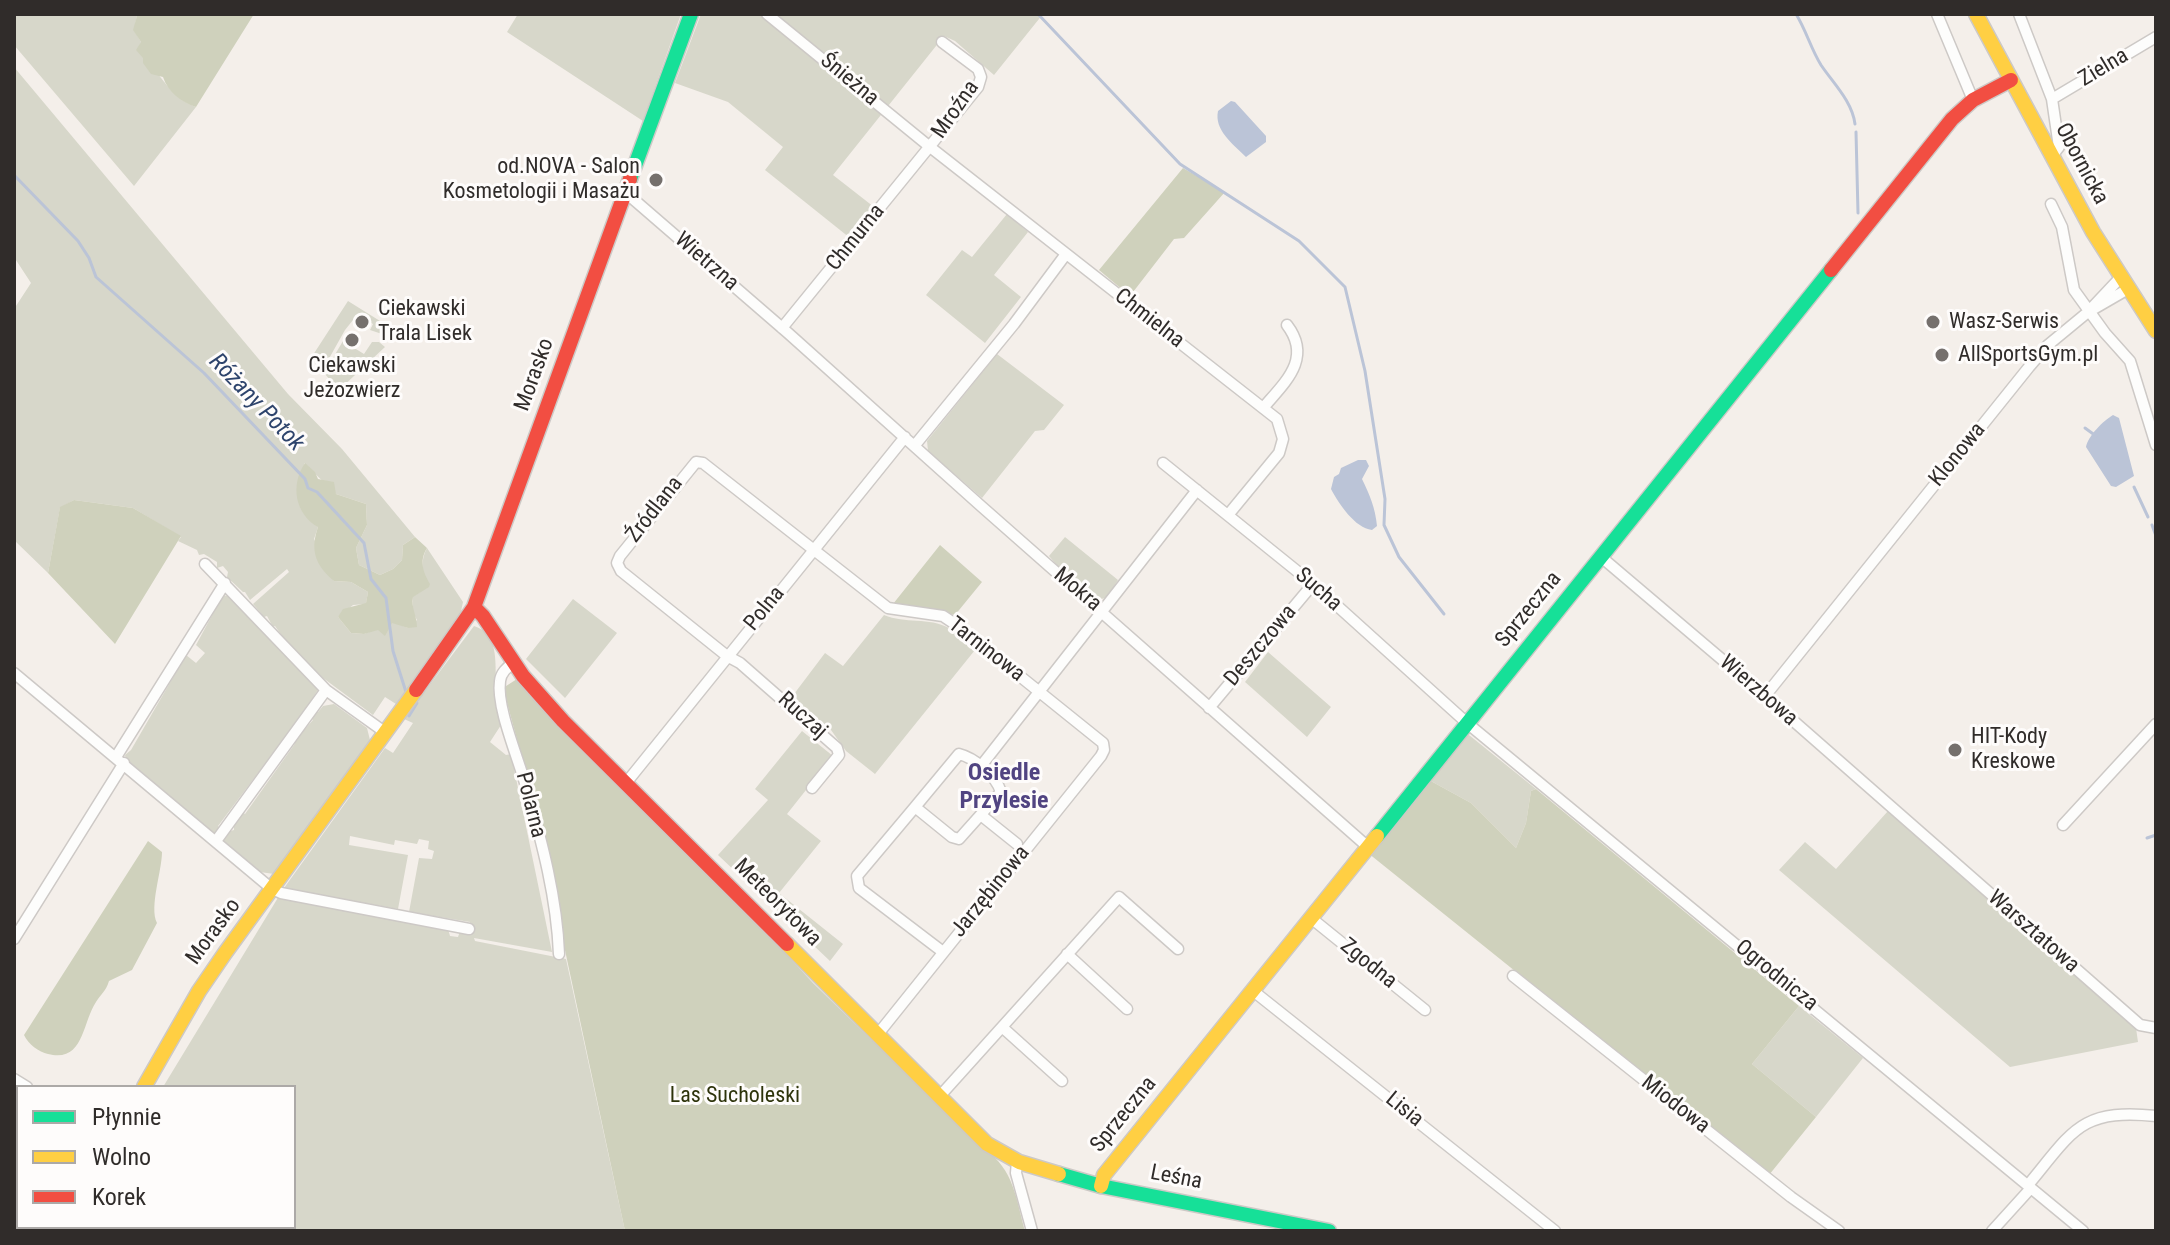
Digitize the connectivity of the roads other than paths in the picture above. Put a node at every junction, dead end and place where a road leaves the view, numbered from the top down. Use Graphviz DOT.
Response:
graph roads {
  1 [pos="691,14"];
  2 [pos="767,14"];
  3 [pos="1937,14"];
  4 [pos="1976,14"];
  5 [pos="2019,14"];
  6 [pos="2156,37"];
  7 [pos="942,42"];
  8 [pos="2011,80"];
  9 [pos="2052,99"];
  10 [pos="1973,100"];
  11 [pos="2055,112"];
  12 [pos="2036,126"];
  13 [pos="930,147"];
  14 [pos="2052,156"];
  15 [pos="625,192"];
  16 [pos="2051,204"];
  17 [pos="1066,254"];
  18 [pos="2124,284"];
  19 [pos="2088,312"];
  20 [pos="1287,325"];
  21 [pos="785,330"];
  22 [pos="2156,331"];
  23 [pos="1263,408"];
  24 [pos="905,437"];
  25 [pos="915,445"];
  26 [pos="2156,445"];
  27 [pos="1163,463"];
  28 [pos="1197,490"];
  29 [pos="1228,515"];
  30 [pos="813,549"];
  31 [pos="1600,556"];
  32 [pos="205,564"];
  33 [pos="225,583"];
  34 [pos="1313,584"];
  35 [pos="474,607"];
  36 [pos="1103,612"];
  37 [pos="727,656"];
  38 [pos="514,662"];
  39 [pos="15,677"];
  40 [pos="326,690"];
  41 [pos="1040,692"];
  42 [pos="1765,696"];
  43 [pos="1209,708"];
  44 [pos="1467,723"];
  45 [pos="2156,724"];
  46 [pos="386,733"];
  47 [pos="1104,750"];
  48 [pos="120,760"];
  49 [pos="981,766"];
  50 [pos="626,783"];
  51 [pos="812,788"];
  52 [pos="915,807"];
  53 [pos="982,816"];
  54 [pos="2063,825"];
  55 [pos="1914,826"];
  56 [pos="216,841"];
  57 [pos="1017,844"];
  58 [pos="1368,847"];
  59 [pos="272,889"];
  60 [pos="1311,918"];
  61 [pos="469,929"];
  62 [pos="14,939"];
  63 [pos="1178,949"];
  64 [pos="943,952"];
  65 [pos="559,954"];
  66 [pos="1067,954"];
  67 [pos="1513,976"];
  68 [pos="1252,990"];
  69 [pos="1127,1009"];
  70 [pos="1425,1010"];
  71 [pos="1002,1027"];
  72 [pos="2156,1028"];
  73 [pos="878,1034"];
  74 [pos="1062,1081"];
  75 [pos="145,1085"];
  76 [pos="940,1096"];
  77 [pos="2156,1116"];
  78 [pos="1017,1161"];
  79 [pos="1101,1186"];
  80 [pos="2029,1187"];
  81 [pos="1032,1231"];
  82 [pos="1329,1231"];
  83 [pos="1555,1231"];
  84 [pos="1839,1231"];
  85 [pos="1992,1231"];
  86 [pos="2083,1231"];
  1 -- 15 [label="street, Morasko"];
  2 -- 13 [label="street, Śnieżna"];
  3 -- 10 [label="street"];
  4 -- 8 [label="street, Obornicka"];
  5 -- 9 [label="street"];
  6 -- 9 [label="street, Zielna"];
  7 -- 13 [label="street, Mroźna"];
  8 -- 10 [label="street, Sprzeczna"];
  8 -- 12 [label="street, Obornicka"];
  9 -- 11 [label="street"];
  10 -- 31 [label="street, Sprzeczna"];
  11 -- 12 [label="street"];
  11 -- 14 [label="street"];
  12 -- 14 [label="street, Obornicka"];
  13 -- 17 [label="street, Chmielna"];
  13 -- 21 [label="street, Chmurna"];
  14 -- 18 [label="street, Obornicka"];
  15 -- 21 [label="street, Wietrzna"];
  15 -- 35 [label="street, Morasko"];
  16 -- 19 [label="street"];
  17 -- 23 [label="street, Chmielna"];
  17 -- 25 [label="street"];
  18 -- 19 [label="street, Klonowa"];
  18 -- 22 [label="street, Obornicka"];
  19 -- 26 [label="street"];
  19 -- 42 [label="street, Klonowa"];
  20 -- 23 [label="street"];
  21 -- 24 [label="street, Mokra"];
  23 -- 29 [label="street, Chmielna"];
  24 -- 25 [label="street, Mokra"];
  24 -- 30 [label="street, Polna"];
  25 -- 36 [label="street, Mokra"];
  27 -- 28 [label="street, Sucha"];
  28 -- 29 [label="street, Sucha"];
  28 -- 36 [label="street"];
  29 -- 34 [label="street, Sucha"];
  30 -- 37 [label="street, Polna"];
  30 -- 37 [label="street, Źródlana"];
  30 -- 41 [label="street, Tarninowa"];
  31 -- 42 [label="street, Wierzbowa"];
  31 -- 44 [label="street, Sprzeczna"];
  32 -- 33 [label="street"];
  33 -- 40 [label="street"];
  33 -- 48 [label="street"];
  34 -- 43 [label="street, Deszczowa"];
  34 -- 44 [label="street, Sucha"];
  35 -- 38 [label="street, Meteorytowa"];
  35 -- 46 [label="street, Morasko"];
  36 -- 41 [label="street"];
  36 -- 43 [label="street, Mokra"];
  37 -- 50 [label="street, Polna"];
  37 -- 51 [label="street, Ruczaj"];
  38 -- 50 [label="street, Meteorytowa"];
  38 -- 65 [label="street, Polarna"];
  39 -- 48 [label="street"];
  40 -- 46 [label="street"];
  40 -- 56 [label="street"];
  41 -- 47 [label="street, Tarninowa"];
  41 -- 49 [label="street"];
  42 -- 55 [label="street, Wierzbowa"];
  43 -- 58 [label="street, Mokra"];
  44 -- 58 [label="street, Sprzeczna"];
  44 -- 80 [label="street, Ogrodnicza"];
  45 -- 54 [label="street"];
  46 -- 59 [label="street, Morasko"];
  47 -- 64 [label="street, Jarzębinowa"];
  48 -- 56 [label="street"];
  48 -- 62 [label="street"];
  49 -- 52 [label="street"];
  49 -- 53 [label="street"];
  50 -- 73 [label="street, Meteorytowa"];
  52 -- 53 [label="street"];
  52 -- 64 [label="street"];
  53 -- 57 [label="street"];
  55 -- 72 [label="street, Warsztatowa"];
  56 -- 59 [label="street"];
  58 -- 60 [label="street, Sprzeczna"];
  59 -- 61 [label="street"];
  59 -- 75 [label="street, Morasko"];
  60 -- 68 [label="street, Sprzeczna"];
  60 -- 70 [label="street, Zgodna"];
  63 -- 66 [label="street"];
  64 -- 73 [label="street, Jarzębinowa"];
  66 -- 69 [label="street"];
  66 -- 71 [label="street"];
  67 -- 84 [label="street, Miodowa"];
  68 -- 79 [label="street, Sprzeczna"];
  68 -- 83 [label="street, Lisia"];
  71 -- 74 [label="street"];
  71 -- 76 [label="street"];
  73 -- 76 [label="street, Meteorytowa"];
  76 -- 78 [label="street, Meteorytowa"];
  77 -- 80 [label="street"];
  78 -- 79 [label="street, Leśna"];
  78 -- 81 [label="street"];
  79 -- 82 [label="street, Leśna"];
  80 -- 85 [label="street"];
  80 -- 86 [label="street, Ogrodnicza"];
}
